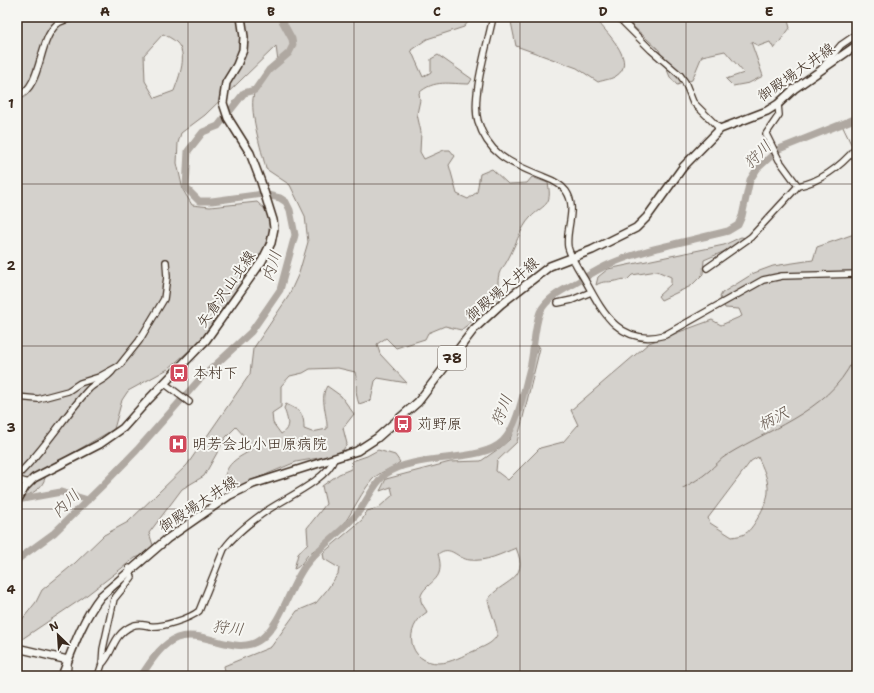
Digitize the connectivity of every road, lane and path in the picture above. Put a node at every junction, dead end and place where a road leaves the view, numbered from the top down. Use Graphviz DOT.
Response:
graph roads {
  1 [pos="75,17"];
  2 [pos="241,17"];
  3 [pos="494,17"];
  4 [pos="618,17"];
  5 [pos="857,34"];
  6 [pos="857,45"];
  7 [pos="821,69"];
  8 [pos="18,96"];
  9 [pos="778,104"];
  10 [pos="720,129"];
  11 [pos="857,147"];
  12 [pos="798,186"];
  13 [pos="574,260"];
  14 [pos="166,262"];
  15 [pos="706,268"];
  16 [pos="857,274"];
  17 [pos="590,289"];
  18 [pos="558,303"];
  19 [pos="114,369"];
  20 [pos="164,383"];
  21 [pos="17,397"];
  22 [pos="189,402"];
  23 [pos="334,459"];
  24 [pos="17,476"];
  25 [pos="27,485"];
  26 [pos="17,486"];
  27 [pos="17,501"];
  28 [pos="130,569"];
  29 [pos="17,648"];
  30 [pos="68,660"];
  31 [pos="102,664"];
  32 [pos="62,676"];
  33 [pos="68,676"];
  34 [pos="98,676"];
  1 -- 8 [label="street"];
  2 -- 20 [label="main road, 矢倉沢山北線"];
  3 -- 13 [label="street"];
  4 -- 10 [label="street"];
  5 -- 7 [label="street"];
  6 -- 7 [label="main road, 御殿場大井線 / 78"];
  7 -- 9 [label="main road, 御殿場大井線 / 78"];
  9 -- 10 [label="main road, 御殿場大井線 / 78"];
  9 -- 12 [label="street"];
  10 -- 13 [label="main road, 御殿場大井線 / 78"];
  11 -- 12 [label="street"];
  12 -- 15 [label="street"];
  13 -- 17 [label="street"];
  13 -- 23 [label="main road, 御殿場大井線 / 78"];
  14 -- 19 [label="street"];
  16 -- 17 [label="street"];
  17 -- 18 [label="street"];
  19 -- 21 [label="street"];
  19 -- 24 [label="street"];
  20 -- 22 [label="street"];
  20 -- 25 [label="main road, 矢倉沢山北線"];
  23 -- 28 [label="main road, 御殿場大井線 / 78"];
  23 -- 31 [label="street"];
  25 -- 26 [label="street"];
  25 -- 27 [label="main road, 矢倉沢山北線"];
  28 -- 30 [label="main road, 御殿場大井線 / 78"];
  28 -- 31 [label="street"];
  29 -- 30 [label="main road"];
  30 -- 32 [label="main road, 御殿場大井線 / 78"];
  30 -- 33 [label="street"];
  31 -- 34 [label="street"];
}
